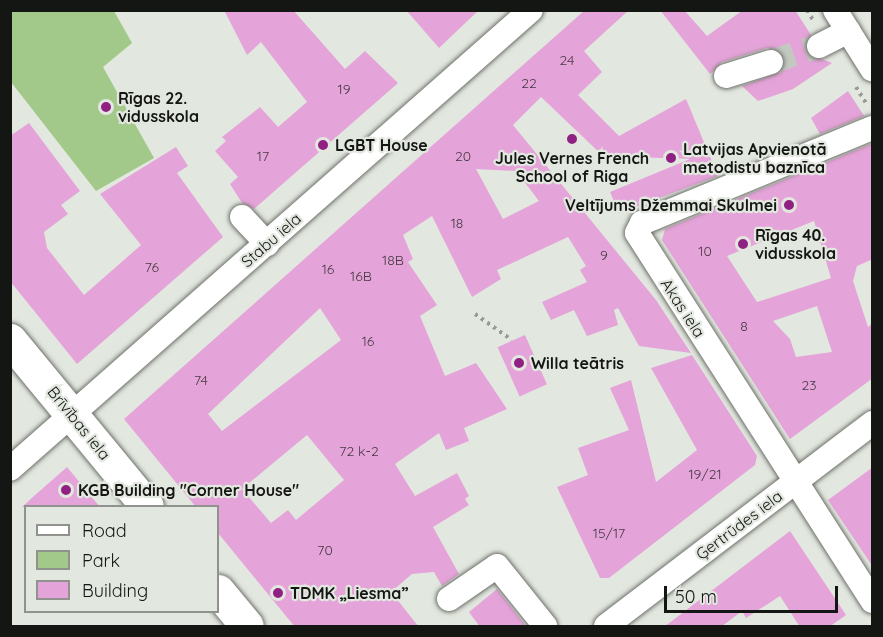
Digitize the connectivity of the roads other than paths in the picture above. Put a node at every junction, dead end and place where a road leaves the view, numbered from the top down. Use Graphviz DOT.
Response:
graph roads {
  1 [pos="531,10"];
  2 [pos="835,10"];
  3 [pos="848,31"];
  4 [pos="819,46"];
  5 [pos="771,62"];
  6 [pos="873,69"];
  7 [pos="726,76"];
  8 [pos="873,128"];
  9 [pos="242,217"];
  10 [pos="267,244"];
  11 [pos="10,340"];
  12 [pos="73,416"];
  13 [pos="873,423"];
  14 [pos="10,469"];
  15 [pos="795,483"];
  16 [pos="145,505"];
  17 [pos="219,592"];
  18 [pos="449,599"];
  19 [pos="873,602"];
  20 [pos="247,627"];
  21 [pos="545,627"];
  22 [pos="606,627"];
  1 -- 10 [label="street, Stabu iela"];
  2 -- 3 [label="street"];
  3 -- 4 [label="street"];
  3 -- 6 [label="street"];
  5 -- 7 [label="street"];
  8 -- 15 [label="street, Akas iela"];
  9 -- 10 [label="street"];
  10 -- 12 [label="street, Stabu iela"];
  11 -- 12 [label="highway, Brīvības iela"];
  12 -- 14 [label="street, Stabu iela"];
  12 -- 16 [label="highway, Brīvības iela"];
  13 -- 15 [label="street, Ģertrūdes iela"];
  15 -- 19 [label="street, Akas iela"];
  15 -- 22 [label="street, Ģertrūdes iela"];
  17 -- 20 [label="highway"];
  18 -- 21 [label="street"];
}
